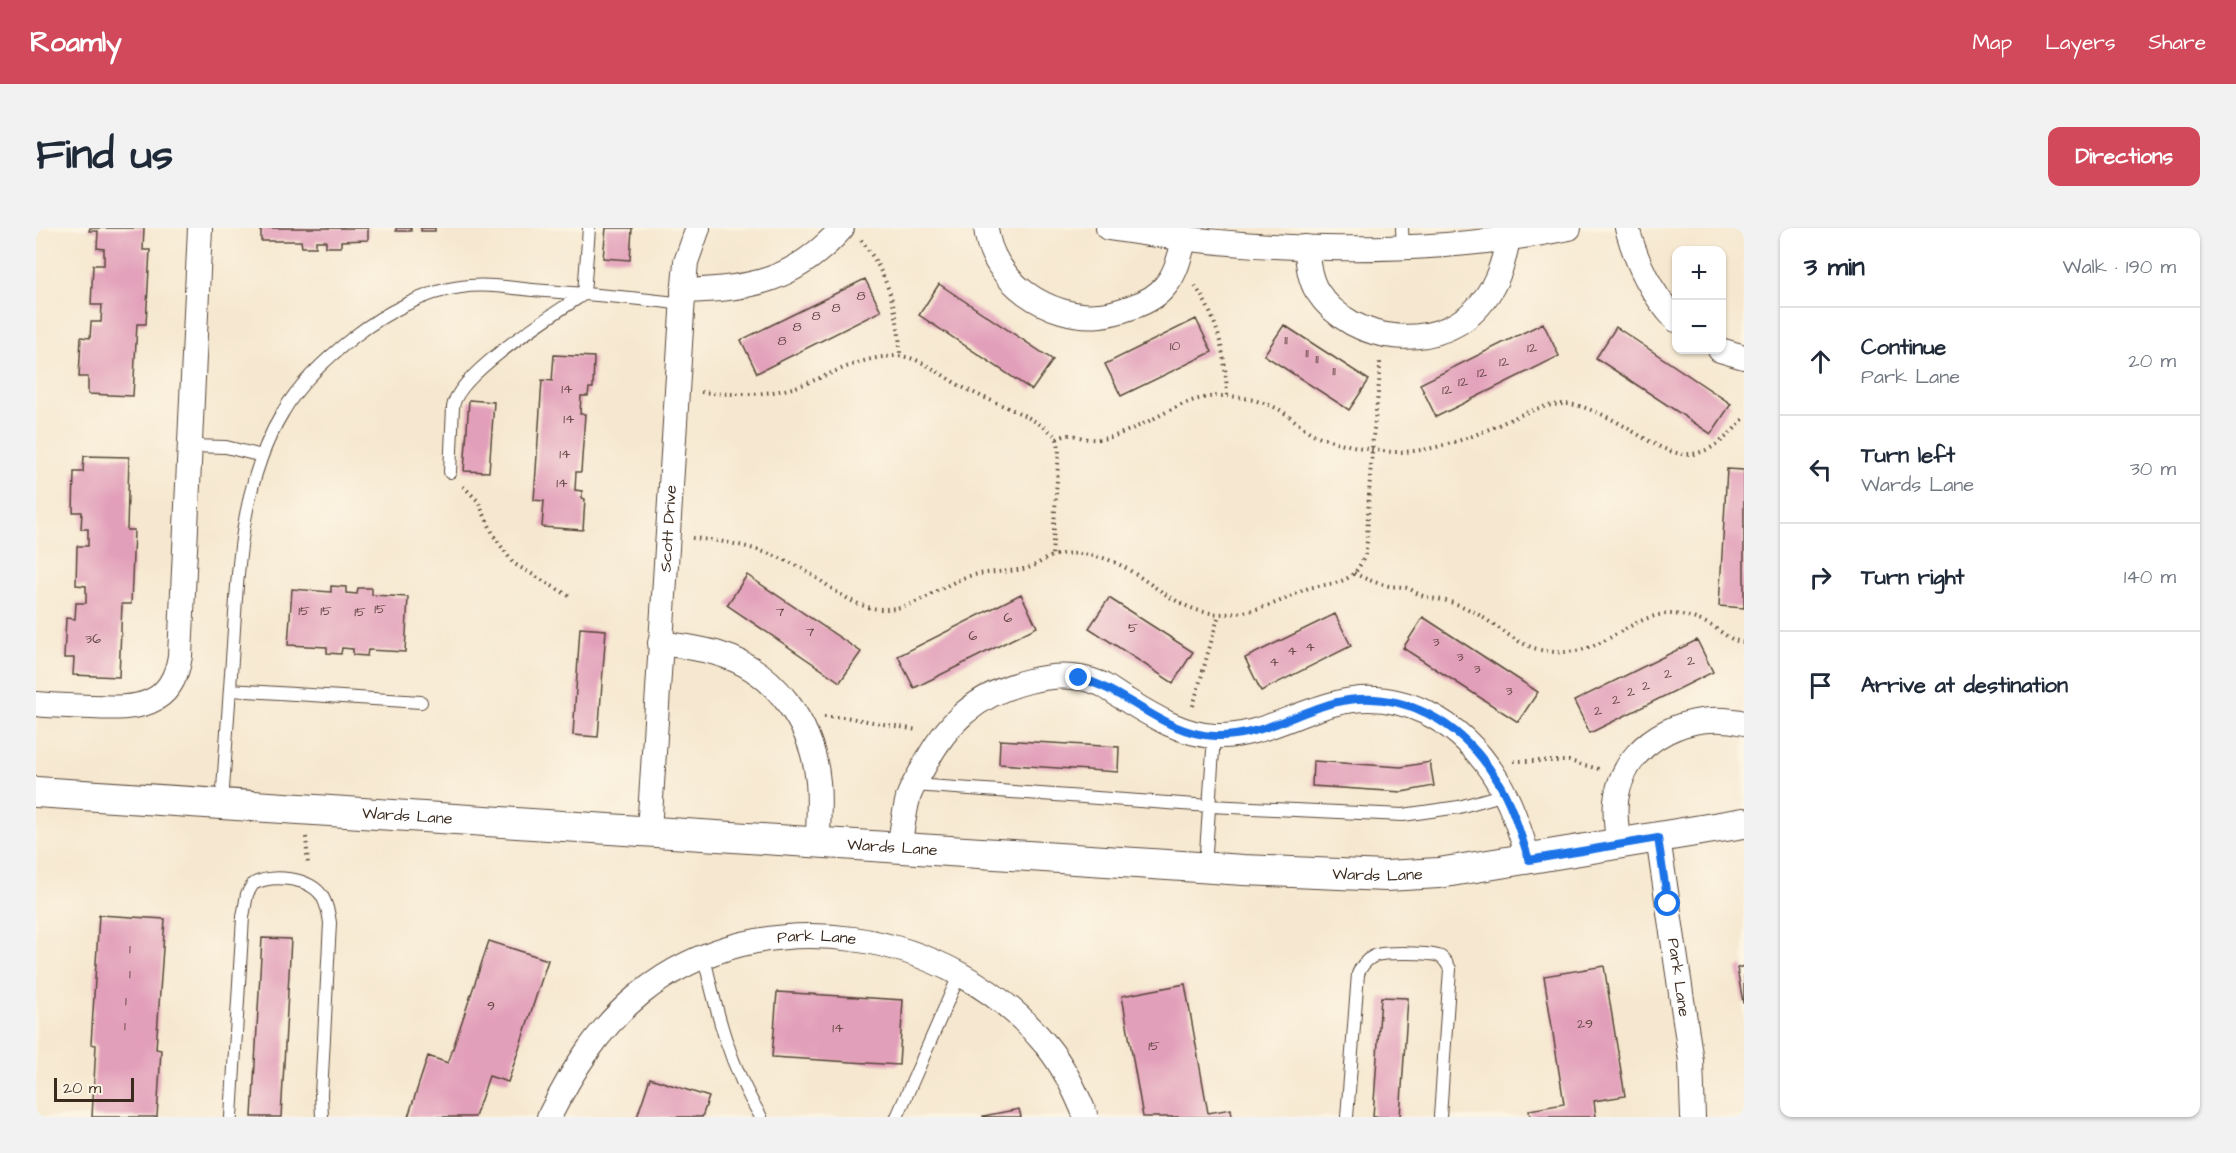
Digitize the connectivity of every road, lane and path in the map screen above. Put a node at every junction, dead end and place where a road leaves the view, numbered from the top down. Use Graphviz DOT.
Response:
graph roads {
  1 [pos="200,228"];
  2 [pos="589,228"];
  3 [pos="698,228"];
  4 [pos="986,228"];
  5 [pos="1108,228"];
  6 [pos="1569,228"];
  7 [pos="1627,228"];
  8 [pos="850,233"];
  9 [pos="1185,238"];
  10 [pos="1403,238"];
  11 [pos="1508,238"];
  12 [pos="1306,247"];
  13 [pos="1174,273"];
  14 [pos="584,294"];
  15 [pos="683,297"];
  16 [pos="1672,314"];
  17 [pos="1381,334"];
  18 [pos="1726,352"];
  19 [pos="900,356"];
  20 [pos="1744,357"];
  21 [pos="676,391"];
  22 [pos="1227,396"];
  23 [pos="1744,418"];
  24 [pos="1057,439"];
  25 [pos="190,446"];
  26 [pos="1372,449"];
  27 [pos="262,456"];
  28 [pos="450,472"];
  29 [pos="667,536"];
  30 [pos="1052,556"];
  31 [pos="1354,573"];
  32 [pos="569,596"];
  33 [pos="1219,614"];
  34 [pos="1744,642"];
  35 [pos="660,643"];
  36 [pos="230,690"];
  37 [pos="421,702"];
  38 [pos="36,704"];
  39 [pos="1744,723"];
  40 [pos="803,727"];
  41 [pos="1186,730"];
  42 [pos="941,736"];
  43 [pos="1214,736"];
  44 [pos="1488,766"];
  45 [pos="1626,770"];
  46 [pos="914,785"];
  47 [pos="36,792"];
  48 [pos="1505,794"];
  49 [pos="222,804"];
  50 [pos="1210,806"];
  51 [pos="306,809"];
  52 [pos="1744,823"];
  53 [pos="649,831"];
  54 [pos="1658,838"];
  55 [pos="818,842"];
  56 [pos="1618,845"];
  57 [pos="898,847"];
  58 [pos="1529,860"];
  59 [pos="1205,867"];
  60 [pos="311,886"];
  61 [pos="704,957"];
  62 [pos="960,973"];
  63 [pos="231,1117"];
  64 [pos="322,1117"];
  65 [pos="549,1117"];
  66 [pos="761,1117"];
  67 [pos="897,1117"];
  68 [pos="1086,1117"];
  69 [pos="1347,1117"];
  70 [pos="1440,1117"];
  71 [pos="1693,1117"];
  1 -- 25 [label="street"];
  2 -- 14 [label="lane"];
  3 -- 15 [label="street, Scott Drive"];
  4 -- 13 [label="street"];
  5 -- 9 [label="street"];
  6 -- 11 [label="street"];
  7 -- 16 [label="street"];
  8 -- 15 [label="street"];
  8 -- 19 [label="path"];
  9 -- 12 [label="street"];
  9 -- 13 [label="street"];
  10 -- 11 [label="street"];
  10 -- 12 [label="street"];
  11 -- 17 [label="street"];
  12 -- 17 [label="street"];
  13 -- 22 [label="path"];
  14 -- 15 [label="lane"];
  14 -- 27 [label="lane"];
  14 -- 28 [label="lane"];
  15 -- 21 [label="street, Scott Drive"];
  17 -- 26 [label="path"];
  18 -- 20 [label="street"];
  19 -- 21 [label="path"];
  19 -- 24 [label="path"];
  21 -- 29 [label="street, Scott Drive"];
  22 -- 24 [label="path"];
  22 -- 26 [label="path"];
  23 -- 26 [label="path"];
  24 -- 30 [label="path"];
  25 -- 27 [label="lane"];
  25 -- 38 [label="street"];
  26 -- 31 [label="path"];
  27 -- 36 [label="lane"];
  28 -- 32 [label="path"];
  29 -- 30 [label="path"];
  29 -- 35 [label="street, Scott Drive"];
  30 -- 33 [label="path"];
  31 -- 33 [label="path"];
  31 -- 34 [label="path"];
  33 -- 41 [label="path"];
  35 -- 40 [label="street"];
  35 -- 53 [label="street, Scott Drive"];
  36 -- 37 [label="lane"];
  36 -- 49 [label="lane"];
  39 -- 45 [label="street"];
  40 -- 42 [label="path"];
  40 -- 55 [label="street"];
  41 -- 42 [label="street"];
  41 -- 43 [label="street"];
  42 -- 46 [label="street"];
  43 -- 44 [label="street"];
  43 -- 50 [label="lane"];
  44 -- 45 [label="path"];
  44 -- 48 [label="street"];
  45 -- 56 [label="street"];
  46 -- 50 [label="lane"];
  46 -- 57 [label="street"];
  47 -- 49 [label="street, Wards Lane"];
  48 -- 50 [label="lane"];
  48 -- 58 [label="street"];
  49 -- 51 [label="street, Wards Lane"];
  50 -- 59 [label="lane"];
  51 -- 53 [label="street, Wards Lane"];
  51 -- 60 [label="path"];
  52 -- 54 [label="street, Wards Lane"];
  53 -- 55 [label="street, Wards Lane"];
  54 -- 56 [label="street, Wards Lane"];
  54 -- 71 [label="street, Park Lane"];
  55 -- 57 [label="street, Wards Lane"];
  56 -- 58 [label="street, Wards Lane"];
  57 -- 59 [label="street, Wards Lane"];
  58 -- 59 [label="street, Wards Lane"];
  60 -- 63 [label="lane"];
  60 -- 64 [label="lane"];
  61 -- 62 [label="street, Park Lane"];
  61 -- 65 [label="street, Park Lane"];
  61 -- 66 [label="lane"];
  62 -- 67 [label="lane"];
  62 -- 68 [label="street, Park Lane"];
  69 -- 70 [label="lane"];
}
